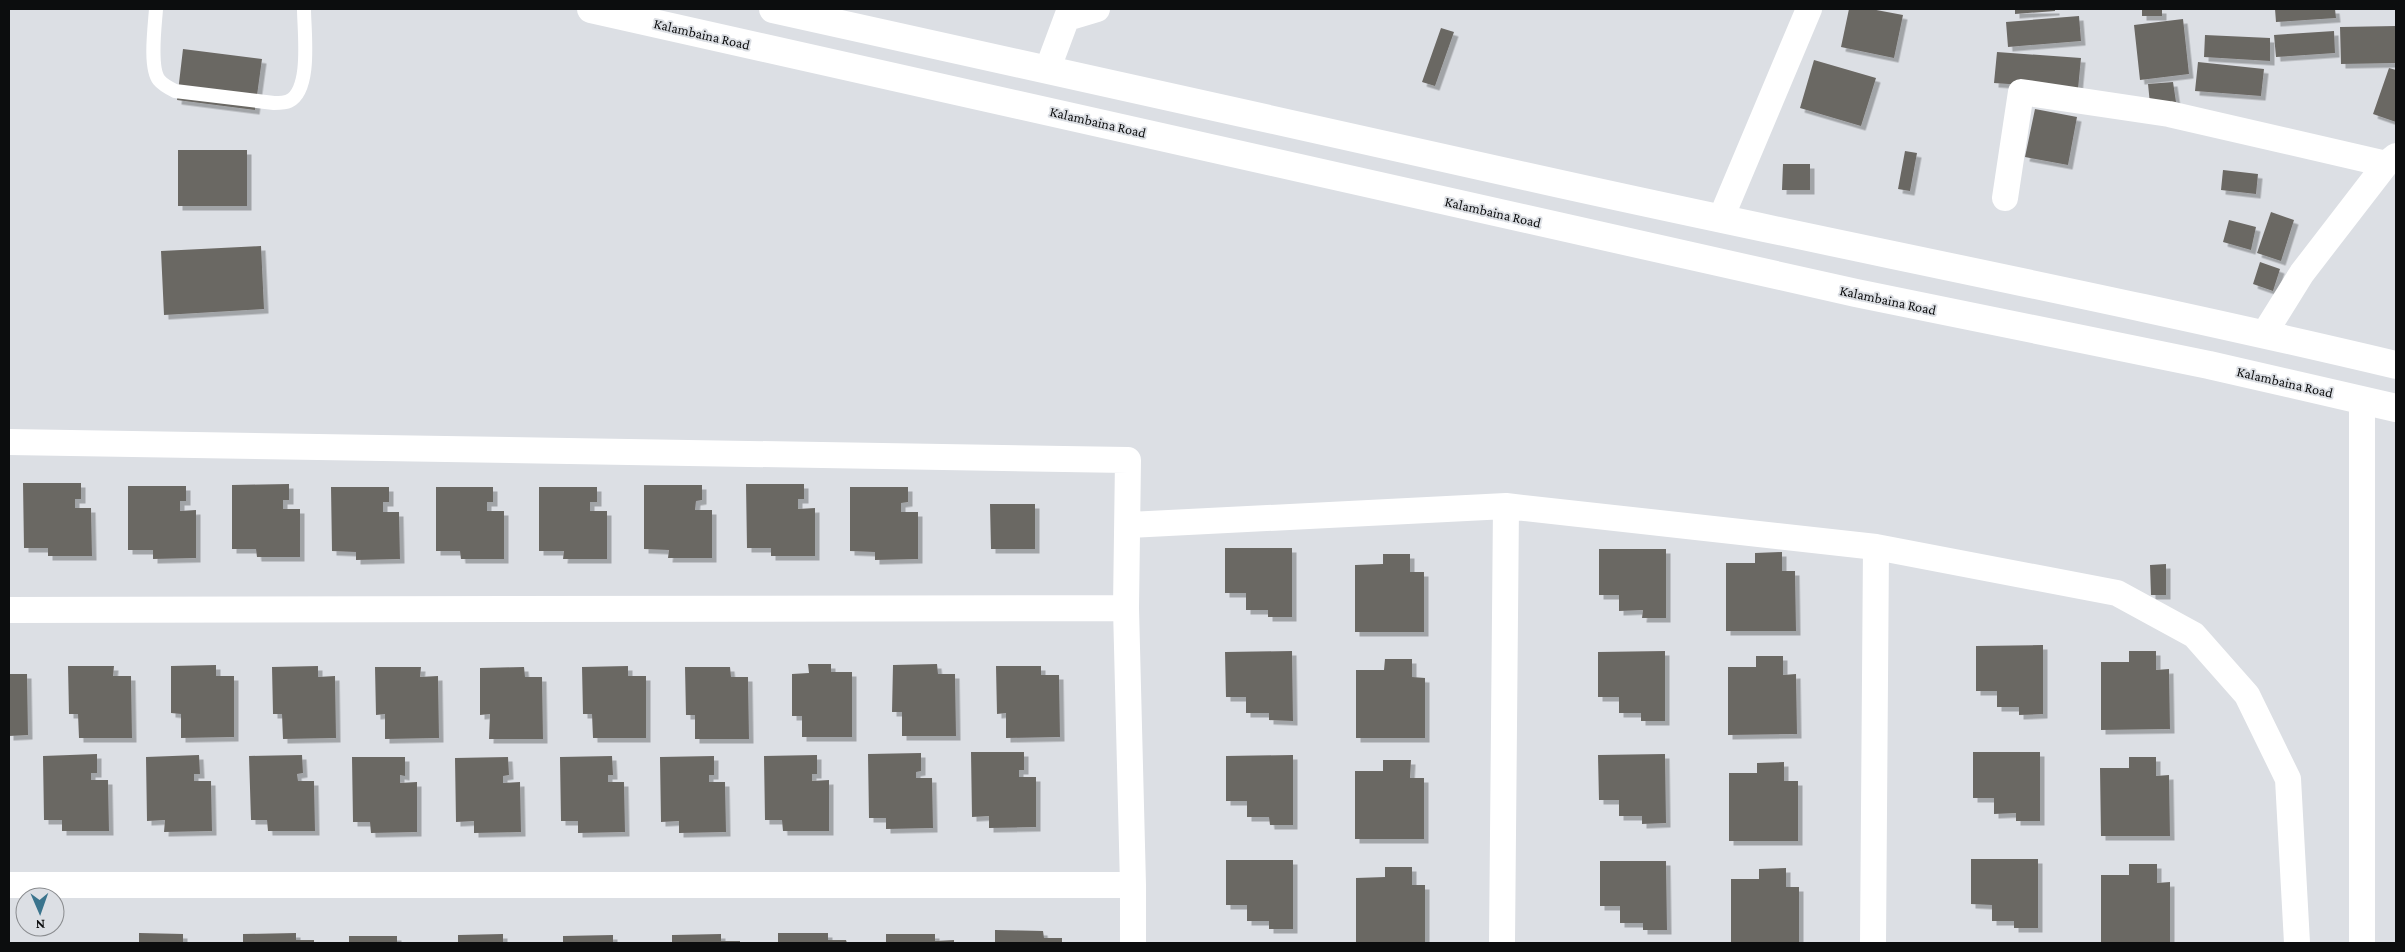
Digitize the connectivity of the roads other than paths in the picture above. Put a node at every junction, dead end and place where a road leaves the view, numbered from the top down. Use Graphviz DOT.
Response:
graph roads {
  1 [pos="156,9"];
  2 [pos="304,9"];
  3 [pos="591,9"];
  4 [pos="1097,9"];
  5 [pos="1810,9"];
  6 [pos="784,10"];
  7 [pos="1068,14"];
  8 [pos="1048,68"];
  9 [pos="2391,160"];
  10 [pos="2005,198"];
  11 [pos="1721,218"];
  12 [pos="2264,334"];
  13 [pos="2396,365"];
  14 [pos="2362,400"];
  15 [pos="2396,408"];
  16 [pos="9,442"];
  17 [pos="1506,506"];
  18 [pos="1129,525"];
  19 [pos="1876,547"];
  20 [pos="1126,608"];
  21 [pos="9,610"];
  22 [pos="1133,885"];
  23 [pos="9,886"];
  24 [pos="1133,943"];
  25 [pos="1502,943"];
  26 [pos="1873,943"];
  27 [pos="2297,943"];
  28 [pos="2362,943"];
  1 -- 2 [label="lane"];
  3 -- 14 [label="main road, Kalambaina Road"];
  4 -- 7 [label="street"];
  5 -- 11 [label="street"];
  6 -- 8 [label="main road"];
  7 -- 8 [label="street"];
  8 -- 11 [label="main road"];
  9 -- 10 [label="street"];
  9 -- 12 [label="street"];
  11 -- 12 [label="main road"];
  12 -- 13 [label="main road"];
  14 -- 15 [label="main road, Kalambaina Road"];
  14 -- 28 [label="street"];
  16 -- 18 [label="street"];
  17 -- 18 [label="street"];
  17 -- 19 [label="street"];
  17 -- 25 [label="street"];
  18 -- 20 [label="street"];
  19 -- 26 [label="street"];
  19 -- 27 [label="street"];
  20 -- 21 [label="street"];
  20 -- 22 [label="street"];
  22 -- 23 [label="street"];
  22 -- 24 [label="street"];
}
